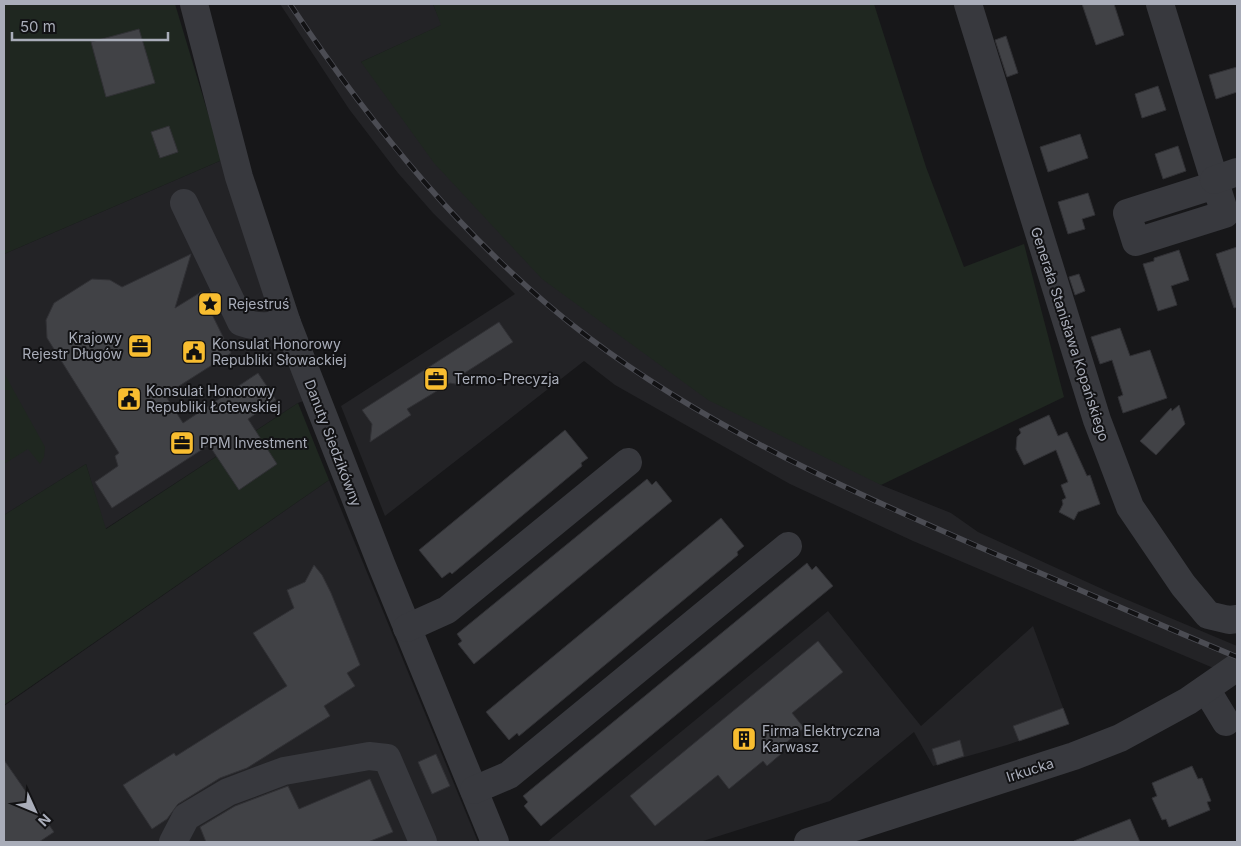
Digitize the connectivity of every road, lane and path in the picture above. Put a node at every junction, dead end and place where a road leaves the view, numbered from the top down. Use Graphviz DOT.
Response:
graph roads {
  1 [pos="194,4"];
  2 [pos="968,4"];
  3 [pos="1160,4"];
  4 [pos="1222,179"];
  5 [pos="184,202"];
  6 [pos="287,323"];
  7 [pos="628,462"];
  8 [pos="788,546"];
  9 [pos="1237,619"];
  10 [pos="407,628"];
  11 [pos="1237,667"];
  12 [pos="1206,689"];
  13 [pos="1226,722"];
  14 [pos="474,790"];
  15 [pos="173,842"];
  16 [pos="423,842"];
  17 [pos="495,842"];
  18 [pos="808,842"];
  1 -- 6 [label="street, Danuty Siedzikówny"];
  2 -- 9 [label="street, Generała Stanisława Kopańskiego"];
  3 -- 4 [label="street"];
  5 -- 6 [label="street"];
  6 -- 10 [label="street, Danuty Siedzikówny"];
  7 -- 10 [label="street"];
  8 -- 14 [label="street"];
  10 -- 14 [label="street, Danuty Siedzikówny"];
  11 -- 12 [label="street, Irkucka"];
  12 -- 13 [label="street"];
  12 -- 18 [label="street, Irkucka"];
  14 -- 17 [label="street, Danuty Siedzikówny"];
  15 -- 16 [label="street"];
}
